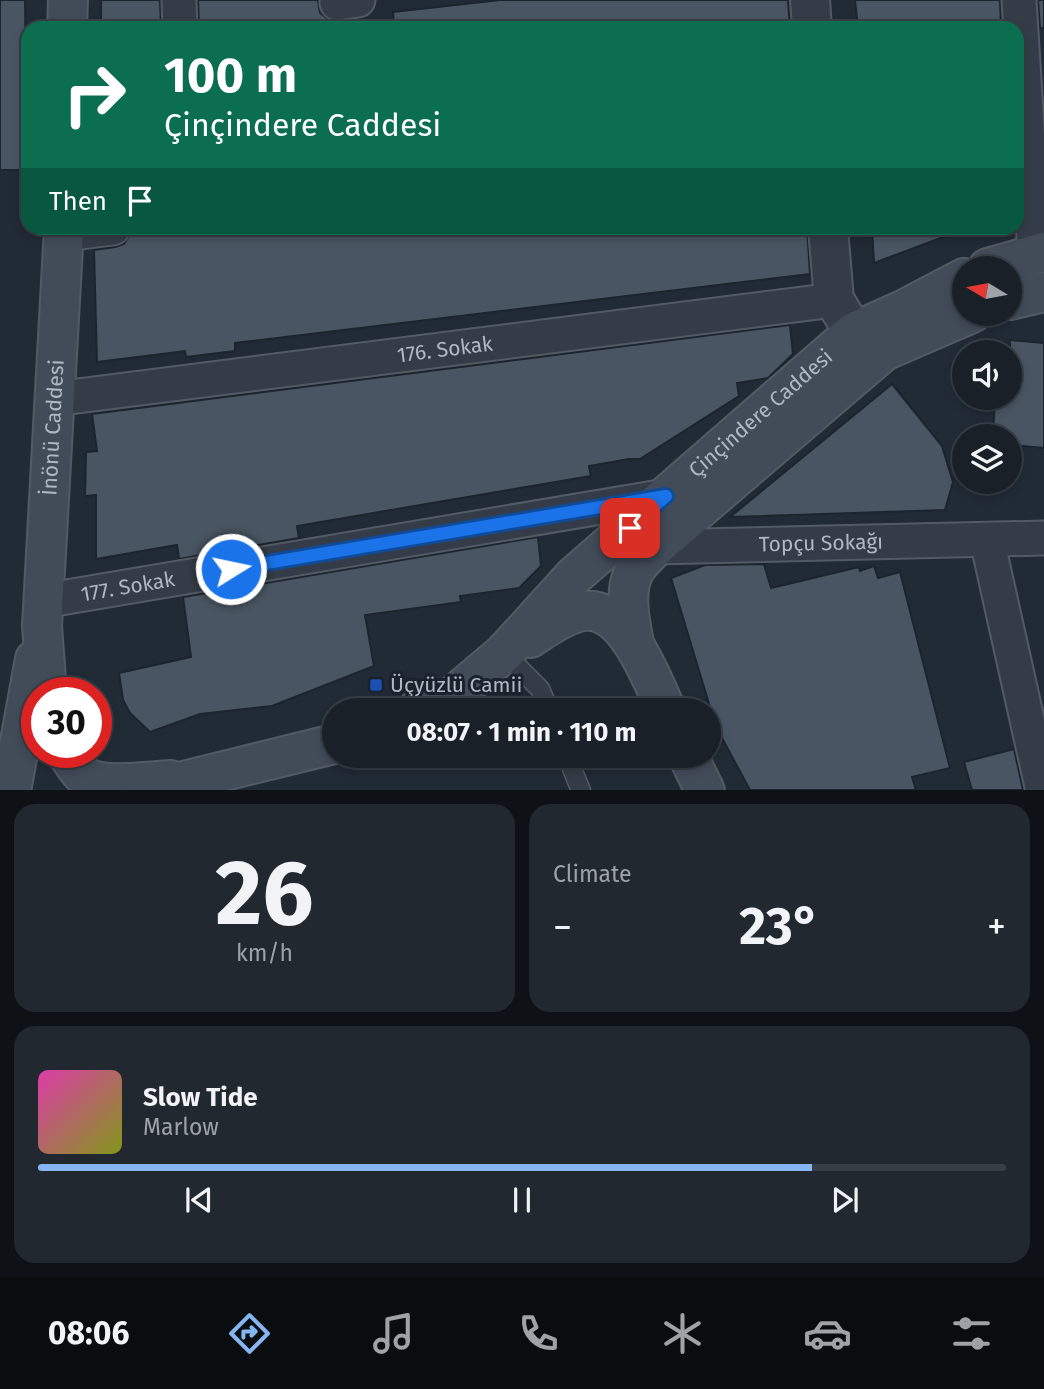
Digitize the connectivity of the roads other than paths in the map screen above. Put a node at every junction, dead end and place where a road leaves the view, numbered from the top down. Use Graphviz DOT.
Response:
graph roads {
  1 [pos="68,0"];
  2 [pos="178,0"];
  3 [pos="810,0"];
  4 [pos="1019,0"];
  5 [pos="67,21"];
  6 [pos="180,21"];
  7 [pos="812,21"];
  8 [pos="1021,21"];
  9 [pos="1024,60"];
  10 [pos="64,235"];
  11 [pos="829,235"];
  12 [pos="1040,254"];
  13 [pos="1022,259"];
  14 [pos="952,284"];
  15 [pos="1044,292"];
  16 [pos="1022,297"];
  17 [pos="834,300"];
  18 [pos="952,322"];
  19 [pos="854,332"];
  20 [pos="54,399"];
  21 [pos="666,496"];
  22 [pos="1044,538"];
  23 [pos="988,540"];
  24 [pos="655,547"];
  25 [pos="40,628"];
  26 [pos="634,643"];
  27 [pos="504,653"];
  28 [pos="45,677"];
  29 [pos="448,698"];
  30 [pos="544,698"];
  31 [pos="660,698"];
  32 [pos="0,724"];
  33 [pos="322,747"];
  34 [pos="77,768"];
  35 [pos="572,768"];
  36 [pos="694,768"];
  37 [pos="176,785"];
  38 [pos="11,790"];
  39 [pos="143,790"];
  40 [pos="581,790"];
  41 [pos="705,790"];
  42 [pos="1043,790"];
  1 -- 5 [label="main road"];
  2 -- 6 [label="street"];
  3 -- 7 [label="street"];
  4 -- 8 [label="street"];
  9 -- 12 [label="street"];
  10 -- 20 [label="main road, İnönü Caddesi"];
  11 -- 17 [label="street"];
  12 -- 13 [label="main road"];
  14 -- 19 [label="main road, Çinçindere Caddesi"];
  15 -- 16 [label="main road"];
  17 -- 19 [label="street"];
  17 -- 20 [label="street, 176. Sokak"];
  18 -- 24 [label="main road, Çinçindere Caddesi"];
  19 -- 21 [label="main road, Çinçindere Caddesi"];
  20 -- 25 [label="main road, İnönü Caddesi"];
  21 -- 25 [label="street, 177. Sokak"];
  21 -- 27 [label="main road, Çinçindere Caddesi"];
  22 -- 23 [label="street, Topçu Sokağı"];
  23 -- 24 [label="street, Topçu Sokağı"];
  23 -- 42 [label="street"];
  24 -- 26 [label="main road, Çinçindere Caddesi"];
  25 -- 28 [label="main road"];
  25 -- 32 [label="main road"];
  25 -- 38 [label="main road"];
  26 -- 27 [label="main road"];
  26 -- 31 [label="main road"];
  27 -- 29 [label="main road, Çinçindere Caddesi"];
  27 -- 30 [label="lane"];
  33 -- 37 [label="main road"];
  34 -- 37 [label="main road"];
  35 -- 40 [label="lane"];
  36 -- 41 [label="main road"];
  37 -- 39 [label="main road"];
}
